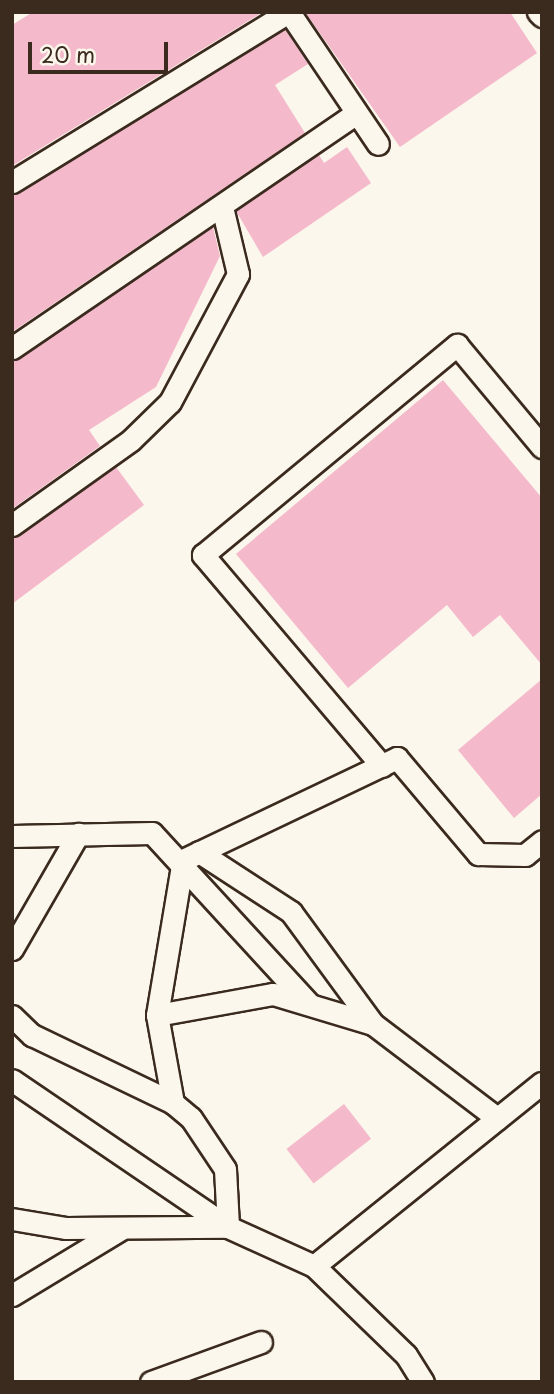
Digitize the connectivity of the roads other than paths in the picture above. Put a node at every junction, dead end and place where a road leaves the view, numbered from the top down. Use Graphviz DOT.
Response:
graph roads {
  1 [pos="289,12"];
  2 [pos="538,12"];
  3 [pos="542,16"];
  4 [pos="357,113"];
  5 [pos="378,144"];
  6 [pos="12,182"];
  7 [pos="222,207"];
  8 [pos="12,348"];
  9 [pos="542,447"];
  10 [pos="12,525"];
  11 [pos="382,766"];
  12 [pos="78,834"];
  13 [pos="12,836"];
  14 [pos="542,841"];
  15 [pos="191,856"];
  16 [pos="12,949"];
  17 [pos="311,1005"];
  18 [pos="157,1015"];
  19 [pos="12,1016"];
  20 [pos="373,1024"];
  21 [pos="12,1080"];
  22 [pos="542,1083"];
  23 [pos="173,1103"];
  24 [pos="497,1118"];
  25 [pos="12,1219"];
  26 [pos="228,1227"];
  27 [pos="123,1228"];
  28 [pos="314,1266"];
  29 [pos="12,1295"];
  30 [pos="261,1342"];
  31 [pos="151,1382"];
  32 [pos="424,1382"];
  1 -- 4 [label="lane"];
  1 -- 6 [label="lane"];
  2 -- 3 [label="lane"];
  4 -- 5 [label="lane"];
  4 -- 7 [label="lane"];
  7 -- 8 [label="lane"];
  7 -- 10 [label="lane"];
  9 -- 11 [label="lane"];
  11 -- 14 [label="lane"];
  11 -- 15 [label="lane"];
  12 -- 13 [label="lane"];
  12 -- 15 [label="lane"];
  12 -- 16 [label="lane"];
  15 -- 17 [label="lane"];
  15 -- 18 [label="lane"];
  15 -- 20 [label="lane"];
  17 -- 18 [label="lane"];
  17 -- 20 [label="lane"];
  18 -- 23 [label="lane"];
  19 -- 23 [label="lane"];
  20 -- 24 [label="lane"];
  21 -- 26 [label="lane"];
  22 -- 24 [label="lane"];
  23 -- 26 [label="lane"];
  24 -- 28 [label="lane"];
  25 -- 27 [label="lane"];
  26 -- 27 [label="lane"];
  26 -- 28 [label="lane"];
  27 -- 29 [label="lane"];
  28 -- 32 [label="lane"];
  30 -- 31 [label="lane"];
}
